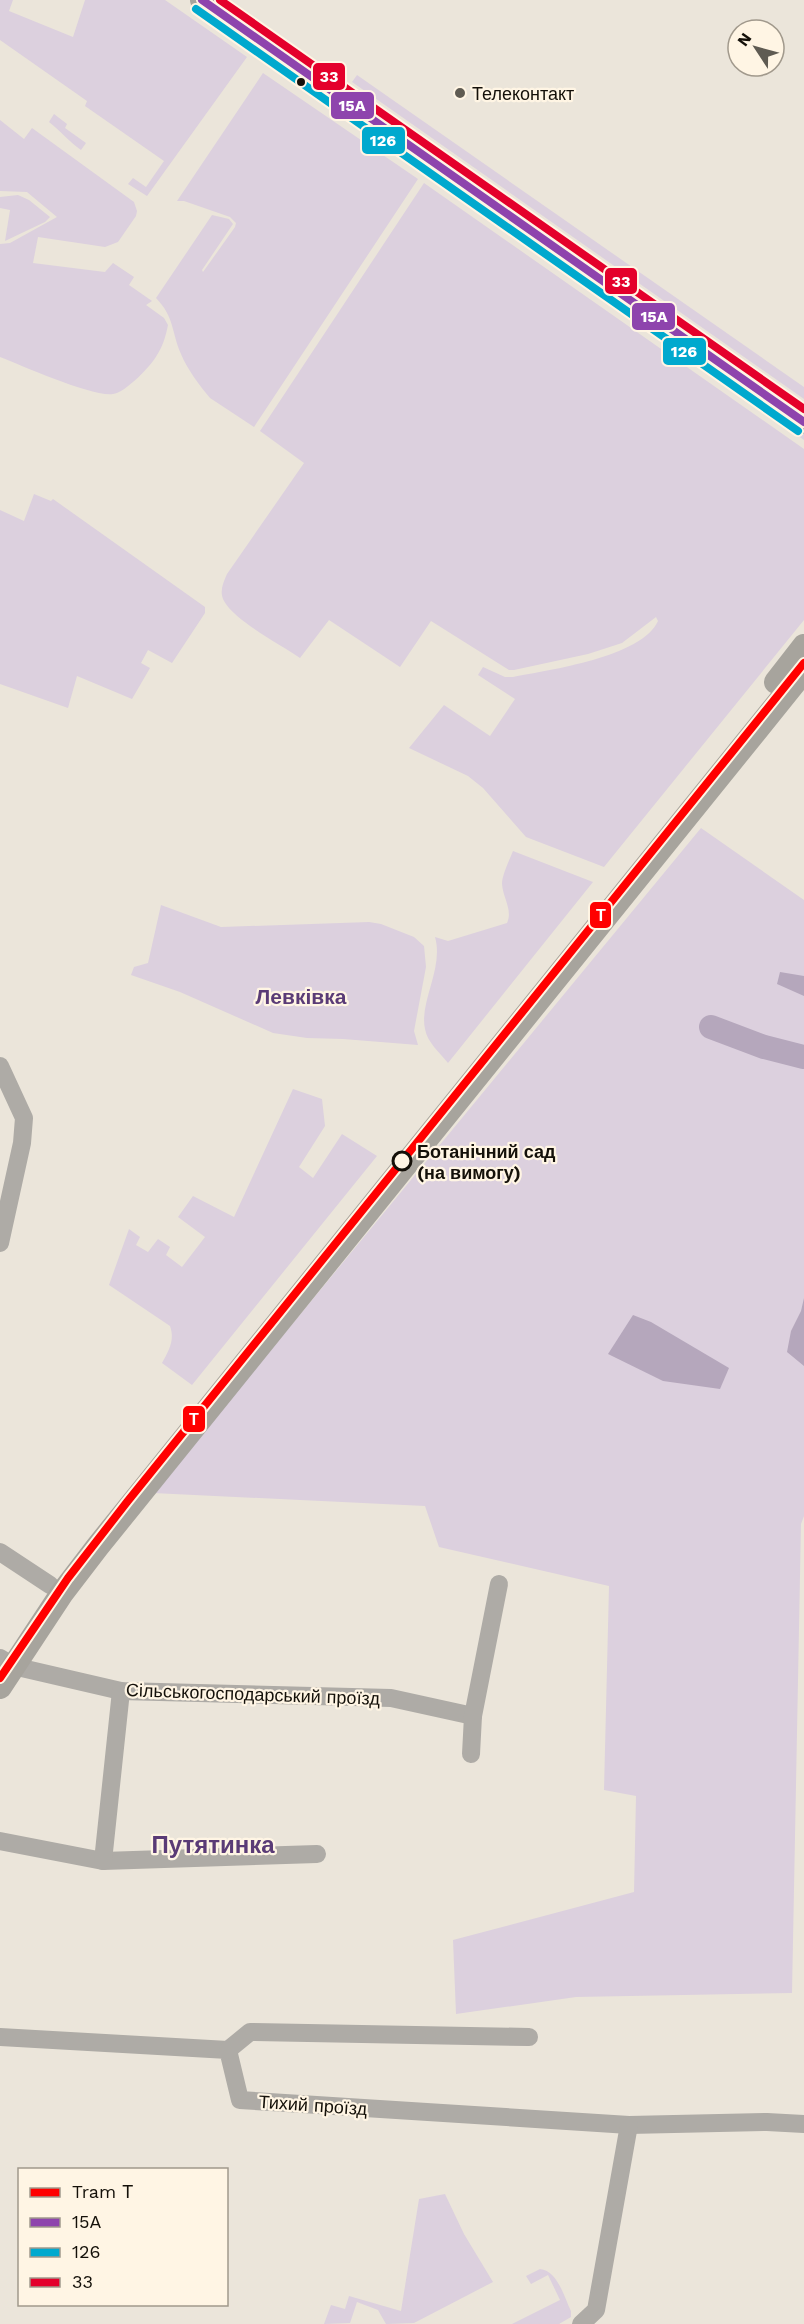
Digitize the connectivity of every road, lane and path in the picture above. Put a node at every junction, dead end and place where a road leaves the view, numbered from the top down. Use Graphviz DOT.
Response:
graph roads {
  1 [pos="202,0"];
  2 [pos="218,0"];
  3 [pos="804,411"];
  4 [pos="804,422"];
  5 [pos="804,646"];
  6 [pos="804,671"];
  7 [pos="0,1066"];
  8 [pos="0,1243"];
  9 [pos="0,1552"];
  10 [pos="500,1584"];
  11 [pos="50,1585"];
  12 [pos="7,1662"];
  13 [pos="0,1687"];
  14 [pos="121,1691"];
  15 [pos="473,1716"];
  16 [pos="471,1754"];
  17 [pos="0,1841"];
  18 [pos="317,1854"];
  19 [pos="103,1861"];
  20 [pos="0,2037"];
  21 [pos="529,2037"];
  22 [pos="228,2050"];
  23 [pos="804,2124"];
  24 [pos="629,2125"];
  25 [pos="581,2324"];
  1 -- 4 [label="main road"];
  2 -- 3 [label="main road"];
  5 -- 11 [label="main road"];
  6 -- 12 [label="main road"];
  7 -- 8 [label="street"];
  9 -- 11 [label="street"];
  10 -- 15 [label="street"];
  11 -- 12 [label="main road"];
  12 -- 13 [label="main road"];
  12 -- 14 [label="street, Сільськогосподарський проїзд"];
  14 -- 15 [label="street, Сільськогосподарський проїзд"];
  14 -- 19 [label="street"];
  15 -- 16 [label="street"];
  17 -- 19 [label="street"];
  18 -- 19 [label="street"];
  20 -- 22 [label="street"];
  21 -- 22 [label="street"];
  22 -- 24 [label="street, Тихий проїзд"];
  23 -- 24 [label="street, Тихий проїзд"];
  24 -- 25 [label="street"];
}
